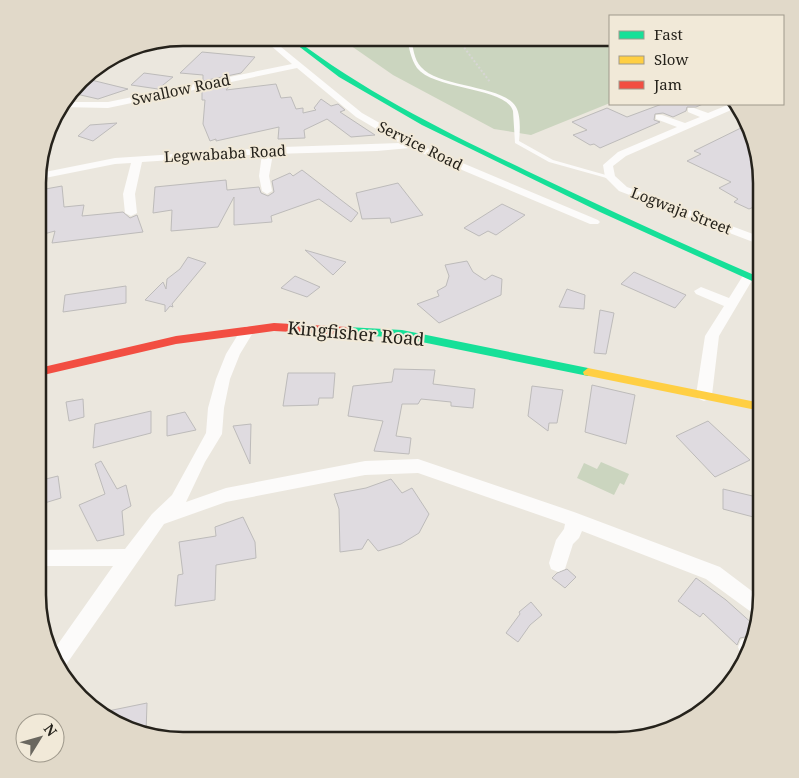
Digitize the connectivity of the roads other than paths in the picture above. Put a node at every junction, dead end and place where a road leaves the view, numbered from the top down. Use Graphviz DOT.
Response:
graph roads {
  1 [pos="411,46"];
  2 [pos="276,47"];
  3 [pos="302,47"];
  4 [pos="298,65"];
  5 [pos="71,104"];
  6 [pos="729,108"];
  7 [pos="691,110"];
  8 [pos="659,117"];
  9 [pos="709,117"];
  10 [pos="687,127"];
  11 [pos="411,145"];
  12 [pos="508,150"];
  13 [pos="268,151"];
  14 [pos="137,160"];
  15 [pos="46,175"];
  16 [pos="560,176"];
  17 [pos="610,177"];
  18 [pos="267,191"];
  19 [pos="131,214"];
  20 [pos="594,222"];
  21 [pos="752,238"];
  22 [pos="752,279"];
  23 [pos="752,283"];
  24 [pos="701,290"];
  25 [pos="731,304"];
  26 [pos="247,331"];
  27 [pos="46,370"];
  28 [pos="704,395"];
  29 [pos="752,405"];
  30 [pos="158,519"];
  31 [pos="574,520"];
  32 [pos="130,557"];
  33 [pos="47,558"];
  34 [pos="558,563"];
  35 [pos="752,603"];
  36 [pos="62,656"];
  1 -- 17 [label="lane"];
  2 -- 4 [label="street, Service Road"];
  3 -- 22 [label="main road"];
  4 -- 5 [label="street, Swallow Road"];
  4 -- 11 [label="street, Service Road"];
  6 -- 9 [label="street, Logwaja Street"];
  7 -- 9 [label="street"];
  8 -- 10 [label="street"];
  9 -- 10 [label="street, Logwaja Street"];
  10 -- 17 [label="street, Logwaja Street"];
  11 -- 13 [label="street, Legwababa Road"];
  11 -- 20 [label="street, Service Road"];
  12 -- 16 [label="main road"];
  13 -- 14 [label="street, Legwababa Road"];
  13 -- 18 [label="street"];
  14 -- 15 [label="street, Legwababa Road"];
  14 -- 19 [label="street"];
  17 -- 21 [label="street, Logwaja Street"];
  23 -- 25 [label="street"];
  24 -- 25 [label="street"];
  25 -- 28 [label="street"];
  26 -- 27 [label="main road, Kingfisher Road"];
  26 -- 28 [label="main road, Kingfisher Road"];
  26 -- 30 [label="street"];
  28 -- 29 [label="main road, Kingfisher Road"];
  30 -- 31 [label="street"];
  30 -- 32 [label="street"];
  31 -- 34 [label="street"];
  31 -- 35 [label="street"];
  32 -- 33 [label="street"];
  32 -- 36 [label="street"];
}
